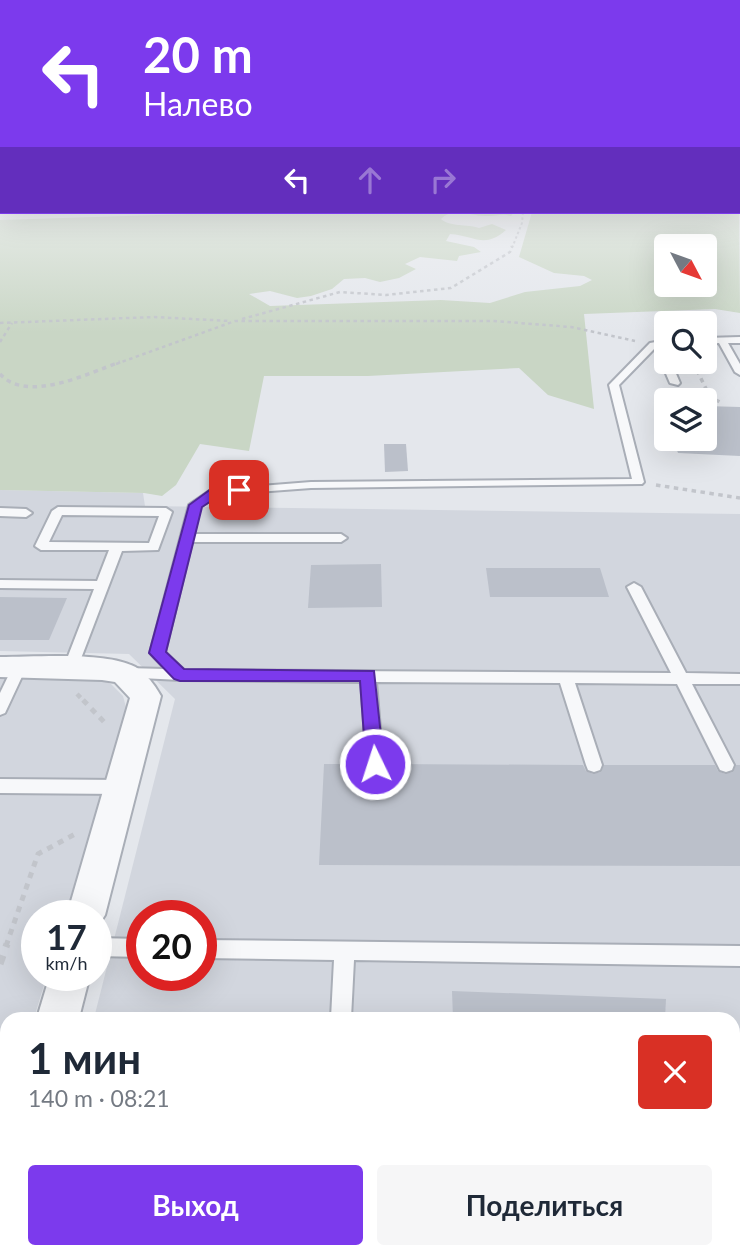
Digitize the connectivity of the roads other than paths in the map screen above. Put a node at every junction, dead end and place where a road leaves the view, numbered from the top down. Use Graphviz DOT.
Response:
graph roads {
  1 [pos="717,340"];
  2 [pos="722,340"];
  3 [pos="740,340"];
  4 [pos="654,349"];
  5 [pos="740,372"];
  6 [pos="671,374"];
  7 [pos="675,383"];
  8 [pos="0,512"];
  9 [pos="26,513"];
  10 [pos="187,538"];
  11 [pos="341,538"];
  12 [pos="117,547"];
  13 [pos="0,584"];
  14 [pos="102,585"];
  15 [pos="634,587"];
  16 [pos="157,653"];
  17 [pos="9,668"];
  18 [pos="69,669"];
  19 [pos="180,675"];
  20 [pos="368,675"];
  21 [pos="565,677"];
  22 [pos="683,678"];
  23 [pos="740,678"];
  24 [pos="140,681"];
  25 [pos="0,709"];
  26 [pos="375,764"];
  27 [pos="594,765"];
  28 [pos="726,765"];
  29 [pos="0,786"];
  30 [pos="121,787"];
  31 [pos="90,900"];
  32 [pos="217,949"];
  33 [pos="344,953"];
  34 [pos="740,956"];
  35 [pos="65,991"];
  36 [pos="60,1012"];
  37 [pos="341,1012"];
  1 -- 2 [label="lane"];
  2 -- 3 [label="lane"];
  2 -- 5 [label="lane"];
  4 -- 10 [label="lane"];
  6 -- 7 [label="lane"];
  8 -- 9 [label="lane"];
  10 -- 11 [label="lane"];
  10 -- 16 [label="lane"];
  12 -- 12 [label="lane"];
  12 -- 14 [label="lane"];
  13 -- 14 [label="lane"];
  14 -- 18 [label="lane"];
  15 -- 22 [label="lane"];
  16 -- 19 [label="lane"];
  16 -- 24 [label="lane"];
  17 -- 18 [label="street"];
  17 -- 25 [label="lane"];
  18 -- 24 [label="street"];
  19 -- 20 [label="lane"];
  19 -- 24 [label="lane"];
  20 -- 21 [label="lane"];
  20 -- 26 [label="lane"];
  21 -- 22 [label="lane"];
  21 -- 27 [label="lane"];
  22 -- 23 [label="lane"];
  22 -- 28 [label="lane"];
  24 -- 30 [label="street"];
  29 -- 30 [label="lane"];
  30 -- 31 [label="street"];
  32 -- 33 [label="lane"];
  33 -- 34 [label="lane"];
  33 -- 37 [label="lane"];
  35 -- 36 [label="street"];
}
